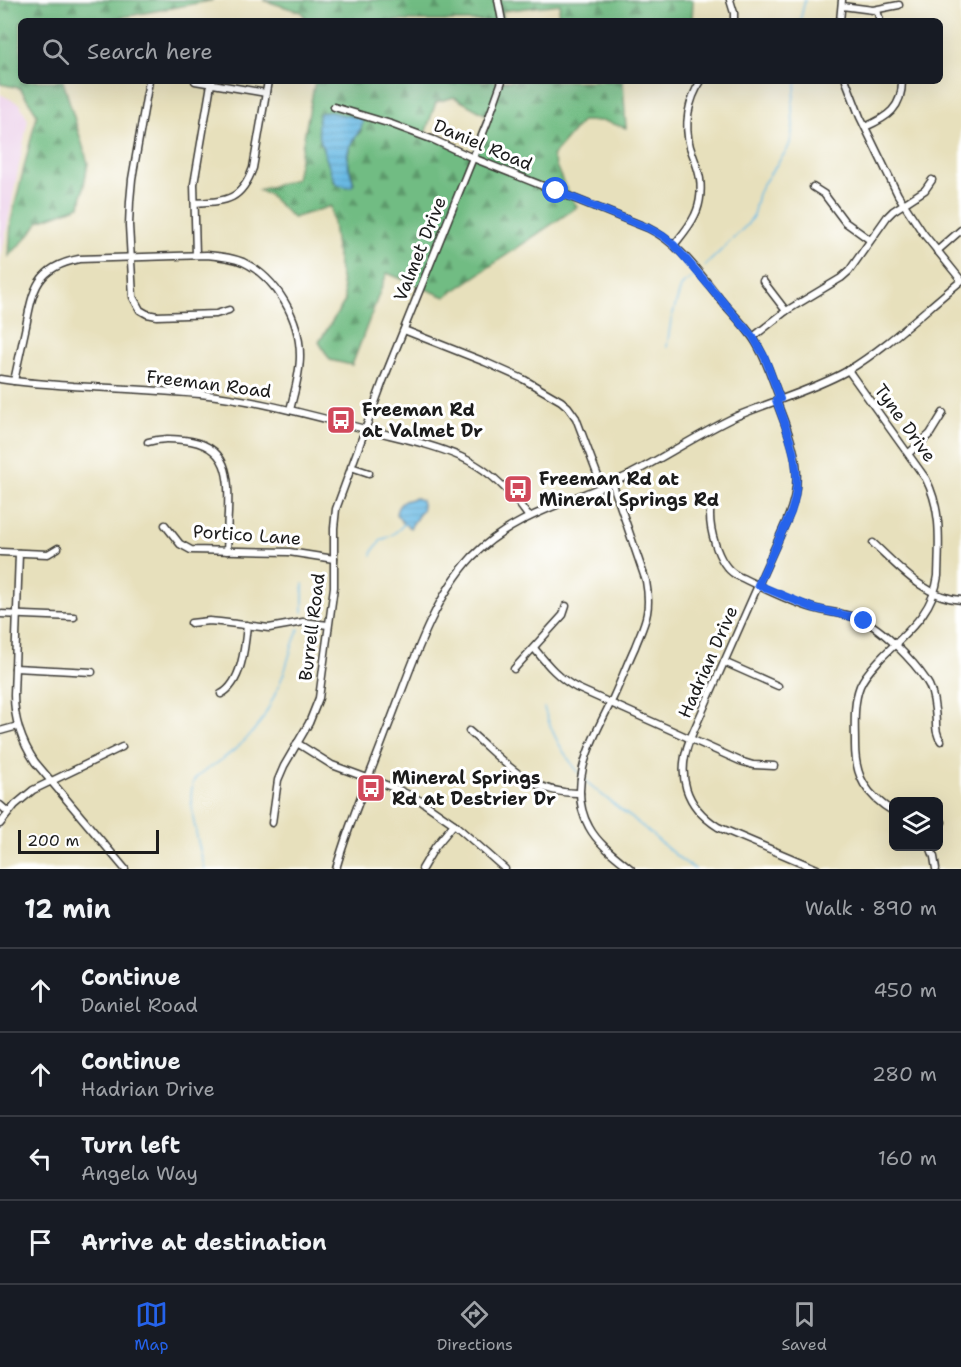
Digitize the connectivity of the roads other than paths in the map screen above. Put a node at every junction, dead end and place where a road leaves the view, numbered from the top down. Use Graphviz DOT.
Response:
graph roads {
  1 [pos="498,0"];
  2 [pos="730,0"];
  3 [pos="842,3"];
  4 [pos="899,5"];
  5 [pos="877,10"];
  6 [pos="501,18"];
  7 [pos="734,18"];
  8 [pos="840,18"];
  9 [pos="879,18"];
  10 [pos="148,84"];
  11 [pos="211,84"];
  12 [pos="268,84"];
  13 [pos="501,84"];
  14 [pos="700,84"];
  15 [pos="847,84"];
  16 [pos="902,84"];
  17 [pos="266,93"];
  18 [pos="334,107"];
  19 [pos="866,127"];
  20 [pos="473,158"];
  21 [pos="932,180"];
  22 [pos="813,187"];
  23 [pos="195,203"];
  24 [pos="904,204"];
  25 [pos="961,230"];
  26 [pos="870,240"];
  27 [pos="674,245"];
  28 [pos="938,251"];
  29 [pos="196,255"];
  30 [pos="131,257"];
  31 [pos="763,280"];
  32 [pos="961,280"];
  33 [pos="229,310"];
  34 [pos="786,311"];
  35 [pos="404,330"];
  36 [pos="753,337"];
  37 [pos="848,370"];
  38 [pos="0,379"];
  39 [pos="14,381"];
  40 [pos="778,400"];
  41 [pos="290,411"];
  42 [pos="943,413"];
  43 [pos="365,429"];
  44 [pos="148,442"];
  45 [pos="909,453"];
  46 [pos="351,466"];
  47 [pos="369,472"];
  48 [pos="612,482"];
  49 [pos="602,487"];
  50 [pos="711,504"];
  51 [pos="529,517"];
  52 [pos="165,525"];
  53 [pos="873,543"];
  54 [pos="58,548"];
  55 [pos="227,551"];
  56 [pos="0,552"];
  57 [pos="20,553"];
  58 [pos="334,559"];
  59 [pos="758,585"];
  60 [pos="934,593"];
  61 [pos="961,600"];
  62 [pos="566,606"];
  63 [pos="0,614"];
  64 [pos="17,615"];
  65 [pos="74,617"];
  66 [pos="191,623"];
  67 [pos="248,625"];
  68 [pos="328,625"];
  69 [pos="894,645"];
  70 [pos="534,648"];
  71 [pos="724,662"];
  72 [pos="15,668"];
  73 [pos="514,669"];
  74 [pos="92,672"];
  75 [pos="778,686"];
  76 [pos="221,694"];
  77 [pos="610,703"];
  78 [pos="18,726"];
  79 [pos="0,731"];
  80 [pos="469,731"];
  81 [pos="690,739"];
  82 [pos="942,741"];
  83 [pos="297,743"];
  84 [pos="122,747"];
  85 [pos="774,766"];
  86 [pos="368,779"];
  87 [pos="51,782"];
  88 [pos="579,793"];
  89 [pos="0,805"];
  90 [pos="889,809"];
  91 [pos="9,812"];
  92 [pos="272,823"];
  93 [pos="0,824"];
  94 [pos="454,824"];
  95 [pos="932,851"];
  96 [pos="124,869"];
  97 [pos="336,869"];
  98 [pos="422,869"];
  99 [pos="506,869"];
  100 [pos="631,869"];
  101 [pos="817,869"];
  102 [pos="936,869"];
  1 -- 6 [label="street"];
  2 -- 7 [label="street"];
  3 -- 5 [label="street"];
  3 -- 8 [label="street"];
  4 -- 5 [label="street"];
  5 -- 9 [label="street"];
  10 -- 30 [label="street"];
  11 -- 17 [label="street"];
  11 -- 23 [label="street"];
  12 -- 17 [label="street"];
  13 -- 20 [label="street, Valmet Drive"];
  14 -- 27 [label="street"];
  15 -- 19 [label="street"];
  16 -- 19 [label="street"];
  17 -- 23 [label="street"];
  18 -- 20 [label="street, Daniel Road"];
  19 -- 24 [label="street"];
  20 -- 27 [label="street, Daniel Road"];
  20 -- 35 [label="street, Valmet Drive"];
  21 -- 24 [label="street"];
  22 -- 26 [label="street"];
  23 -- 29 [label="street"];
  24 -- 26 [label="street"];
  24 -- 28 [label="street"];
  25 -- 28 [label="street"];
  26 -- 34 [label="street"];
  27 -- 36 [label="street, Daniel Road"];
  28 -- 32 [label="street"];
  29 -- 30 [label="street"];
  29 -- 41 [label="street"];
  30 -- 33 [label="street"];
  30 -- 39 [label="street"];
  31 -- 34 [label="street"];
  32 -- 37 [label="street"];
  34 -- 36 [label="street"];
  35 -- 43 [label="street, Valmet Drive"];
  35 -- 49 [label="street"];
  36 -- 40 [label="street, Daniel Road"];
  37 -- 40 [label="street"];
  37 -- 45 [label="street, Tyne Drive"];
  38 -- 39 [label="street, Freeman Road"];
  39 -- 41 [label="street, Freeman Road"];
  40 -- 48 [label="street"];
  40 -- 59 [label="street, Hadrian Drive"];
  41 -- 43 [label="street, Freeman Road"];
  42 -- 45 [label="street"];
  43 -- 46 [label="street, Burrell Road"];
  43 -- 51 [label="street, Freeman Road"];
  44 -- 55 [label="street"];
  45 -- 60 [label="street, Tyne Drive"];
  46 -- 47 [label="street"];
  46 -- 58 [label="street, Burrell Road"];
  48 -- 49 [label="street"];
  48 -- 77 [label="street"];
  49 -- 51 [label="street"];
  50 -- 59 [label="street"];
  51 -- 86 [label="street"];
  52 -- 55 [label="street, Portico Lane"];
  53 -- 60 [label="street"];
  54 -- 57 [label="street"];
  55 -- 58 [label="street, Portico Lane"];
  56 -- 57 [label="street"];
  57 -- 64 [label="street"];
  58 -- 68 [label="street, Burrell Road"];
  59 -- 69 [label="street"];
  59 -- 71 [label="street, Hadrian Drive"];
  60 -- 61 [label="street"];
  60 -- 69 [label="street, Tyne Drive"];
  62 -- 70 [label="street"];
  63 -- 64 [label="street"];
  64 -- 65 [label="street"];
  64 -- 72 [label="street"];
  66 -- 67 [label="street"];
  67 -- 68 [label="street"];
  67 -- 76 [label="street"];
  68 -- 83 [label="street, Burrell Road"];
  69 -- 82 [label="street"];
  69 -- 90 [label="street, Tyne Drive"];
  70 -- 73 [label="street"];
  70 -- 77 [label="street"];
  71 -- 75 [label="street"];
  71 -- 81 [label="street, Hadrian Drive"];
  72 -- 74 [label="street"];
  72 -- 78 [label="street"];
  77 -- 81 [label="street"];
  77 -- 88 [label="street"];
  78 -- 79 [label="street"];
  78 -- 87 [label="street"];
  80 -- 88 [label="street"];
  81 -- 85 [label="street"];
  81 -- 101 [label="street, Hadrian Drive"];
  83 -- 86 [label="street"];
  83 -- 92 [label="street, Burrell Road"];
  84 -- 87 [label="street"];
  86 -- 94 [label="street"];
  86 -- 97 [label="street"];
  87 -- 91 [label="street"];
  87 -- 96 [label="street"];
  88 -- 100 [label="street"];
  89 -- 91 [label="street"];
  91 -- 93 [label="street"];
  94 -- 98 [label="street"];
  94 -- 99 [label="street"];
  95 -- 102 [label="street"];
}
